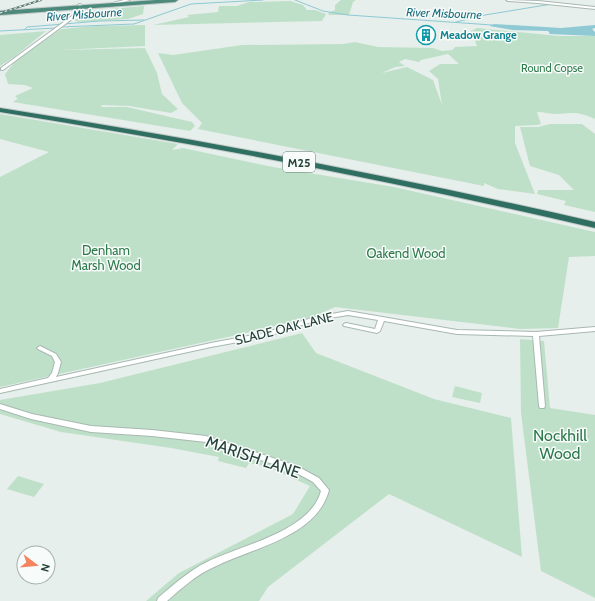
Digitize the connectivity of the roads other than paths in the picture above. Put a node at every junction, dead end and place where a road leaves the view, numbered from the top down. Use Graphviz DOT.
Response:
graph roads {
  1 [pos="128,0"];
  2 [pos="151,0"];
  3 [pos="175,0"];
  4 [pos="508,0"];
  5 [pos="115,3"];
  6 [pos="80,7"];
  7 [pos="595,8"];
  8 [pos="0,10"];
  9 [pos="0,13"];
  10 [pos="2,69"];
  11 [pos="0,105"];
  12 [pos="0,110"];
  13 [pos="595,218"];
  14 [pos="595,225"];
  15 [pos="382,319"];
  16 [pos="346,325"];
  17 [pos="595,329"];
  18 [pos="536,334"];
  19 [pos="40,348"];
  20 [pos="50,380"];
  21 [pos="0,392"];
  22 [pos="0,406"];
  23 [pos="542,406"];
  24 [pos="162,601"];
  1 -- 5 [label="street"];
  2 -- 5 [label="highway"];
  3 -- 6 [label="highway"];
  4 -- 7 [label="street"];
  5 -- 6 [label="highway"];
  6 -- 8 [label="highway"];
  6 -- 9 [label="highway"];
  6 -- 10 [label="street"];
  11 -- 13 [label="highway, M25"];
  12 -- 14 [label="highway, M25"];
  15 -- 16 [label="street"];
  15 -- 18 [label="street, SLADE OAK LANE"];
  15 -- 20 [label="street, SLADE OAK LANE"];
  17 -- 18 [label="street, SLADE OAK LANE"];
  18 -- 23 [label="street"];
  19 -- 20 [label="street"];
  20 -- 21 [label="street, SLADE OAK LANE"];
  22 -- 24 [label="street, MARISH LANE"];
}
